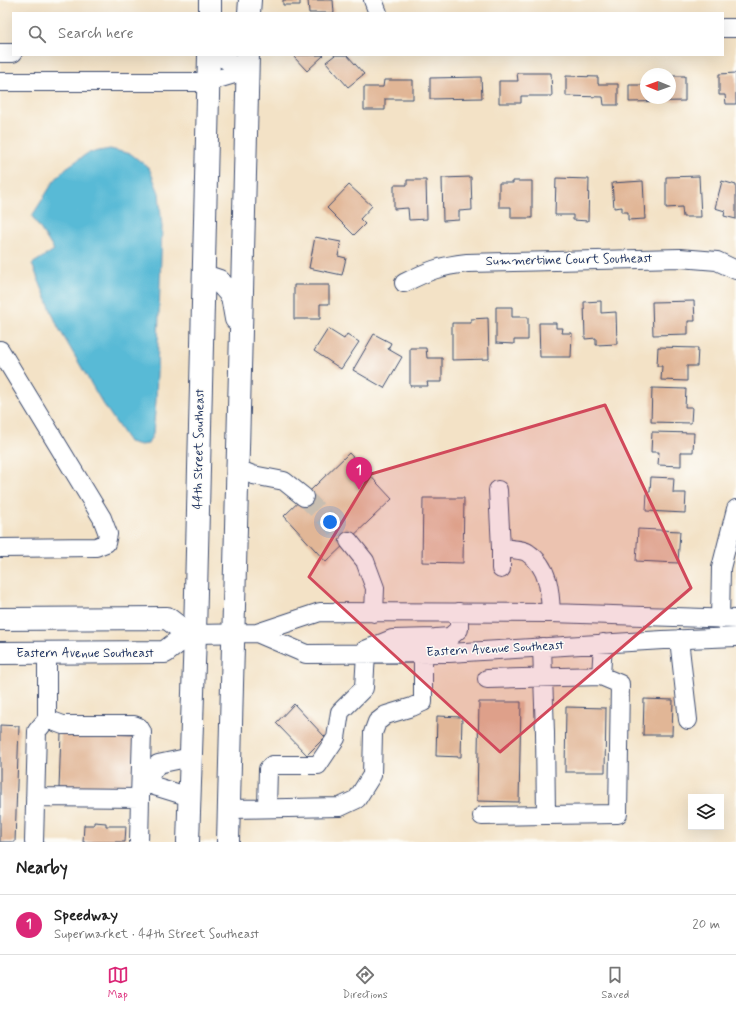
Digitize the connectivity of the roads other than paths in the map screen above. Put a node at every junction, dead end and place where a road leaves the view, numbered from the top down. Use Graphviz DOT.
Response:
graph roads {
  1 [pos="210,0"];
  2 [pos="250,0"];
  3 [pos="373,0"];
  4 [pos="210,12"];
  5 [pos="249,12"];
  6 [pos="378,12"];
  7 [pos="724,28"];
  8 [pos="736,28"];
  9 [pos="0,53"];
  10 [pos="12,53"];
  11 [pos="209,56"];
  12 [pos="221,56"];
  13 [pos="248,62"];
  14 [pos="0,82"];
  15 [pos="208,82"];
  16 [pos="736,270"];
  17 [pos="204,276"];
  18 [pos="404,283"];
  19 [pos="241,344"];
  20 [pos="0,350"];
  21 [pos="238,469"];
  22 [pos="498,490"];
  23 [pos="304,497"];
  24 [pos="736,509"];
  25 [pos="349,541"];
  26 [pos="0,548"];
  27 [pos="500,548"];
  28 [pos="501,569"];
  29 [pos="459,612"];
  30 [pos="374,613"];
  31 [pos="551,613"];
  32 [pos="728,619"];
  33 [pos="0,620"];
  34 [pos="234,633"];
  35 [pos="257,633"];
  36 [pos="192,634"];
  37 [pos="736,637"];
  38 [pos="679,639"];
  39 [pos="603,643"];
  40 [pos="542,647"];
  41 [pos="47,653"];
  42 [pos="362,653"];
  43 [pos="423,653"];
  44 [pos="0,654"];
  45 [pos="601,676"];
  46 [pos="543,678"];
  47 [pos="487,679"];
  48 [pos="47,719"];
  49 [pos="688,720"];
  50 [pos="191,757"];
  51 [pos="145,776"];
  52 [pos="35,797"];
  53 [pos="190,797"];
  54 [pos="140,798"];
  55 [pos="267,808"];
  56 [pos="229,809"];
  57 [pos="546,815"];
  58 [pos="482,816"];
  59 [pos="34,842"];
  60 [pos="139,842"];
  61 [pos="188,842"];
  62 [pos="228,842"];
  1 -- 4 [label="main road"];
  2 -- 5 [label="main road"];
  3 -- 6 [label="street"];
  7 -- 8 [label="street"];
  9 -- 10 [label="street"];
  11 -- 15 [label="main road, 44th Street Southeast"];
  12 -- 13 [label="street"];
  13 -- 15 [label="street"];
  13 -- 19 [label="main road"];
  14 -- 15 [label="street"];
  15 -- 17 [label="main road, 44th Street Southeast"];
  16 -- 18 [label="street, Summertime Court Southeast"];
  17 -- 19 [label="main road"];
  17 -- 36 [label="main road, 44th Street Southeast"];
  19 -- 21 [label="main road"];
  20 -- 26 [label="street"];
  21 -- 23 [label="street"];
  21 -- 34 [label="main road"];
  22 -- 27 [label="street"];
  24 -- 32 [label="street"];
  25 -- 30 [label="street"];
  27 -- 28 [label="street"];
  27 -- 31 [label="street"];
  29 -- 30 [label="street, Eastern Avenue Southeast"];
  29 -- 31 [label="street, Eastern Avenue Southeast"];
  29 -- 42 [label="street"];
  30 -- 35 [label="street, Eastern Avenue Southeast"];
  31 -- 32 [label="street, Eastern Avenue Southeast"];
  33 -- 36 [label="main road"];
  34 -- 35 [label="street, Eastern Avenue Southeast"];
  34 -- 36 [label="street, Eastern Avenue Southeast"];
  34 -- 56 [label="main road"];
  35 -- 42 [label="street, Eastern Avenue Southeast"];
  36 -- 41 [label="main road, Eastern Avenue Southeast"];
  36 -- 50 [label="main road, 44th Street Southeast"];
  37 -- 38 [label="street, Eastern Avenue Southeast"];
  38 -- 39 [label="street, Eastern Avenue Southeast"];
  38 -- 49 [label="street"];
  39 -- 40 [label="street, Eastern Avenue Southeast"];
  39 -- 45 [label="street"];
  40 -- 43 [label="street, Eastern Avenue Southeast"];
  40 -- 46 [label="street"];
  41 -- 44 [label="main road, Eastern Avenue Southeast"];
  41 -- 48 [label="street"];
  42 -- 43 [label="street, Eastern Avenue Southeast"];
  42 -- 55 [label="street"];
  43 -- 55 [label="street"];
  45 -- 46 [label="street"];
  45 -- 57 [label="street"];
  46 -- 47 [label="street"];
  46 -- 57 [label="street"];
  48 -- 51 [label="street"];
  48 -- 52 [label="street"];
  50 -- 51 [label="street"];
  50 -- 53 [label="main road, 44th Street Southeast"];
  51 -- 53 [label="street"];
  51 -- 54 [label="street"];
  52 -- 54 [label="street"];
  52 -- 59 [label="street"];
  53 -- 61 [label="main road, 44th Street Southeast"];
  54 -- 60 [label="street"];
  55 -- 56 [label="street"];
  56 -- 62 [label="main road"];
  57 -- 58 [label="street"];
}
